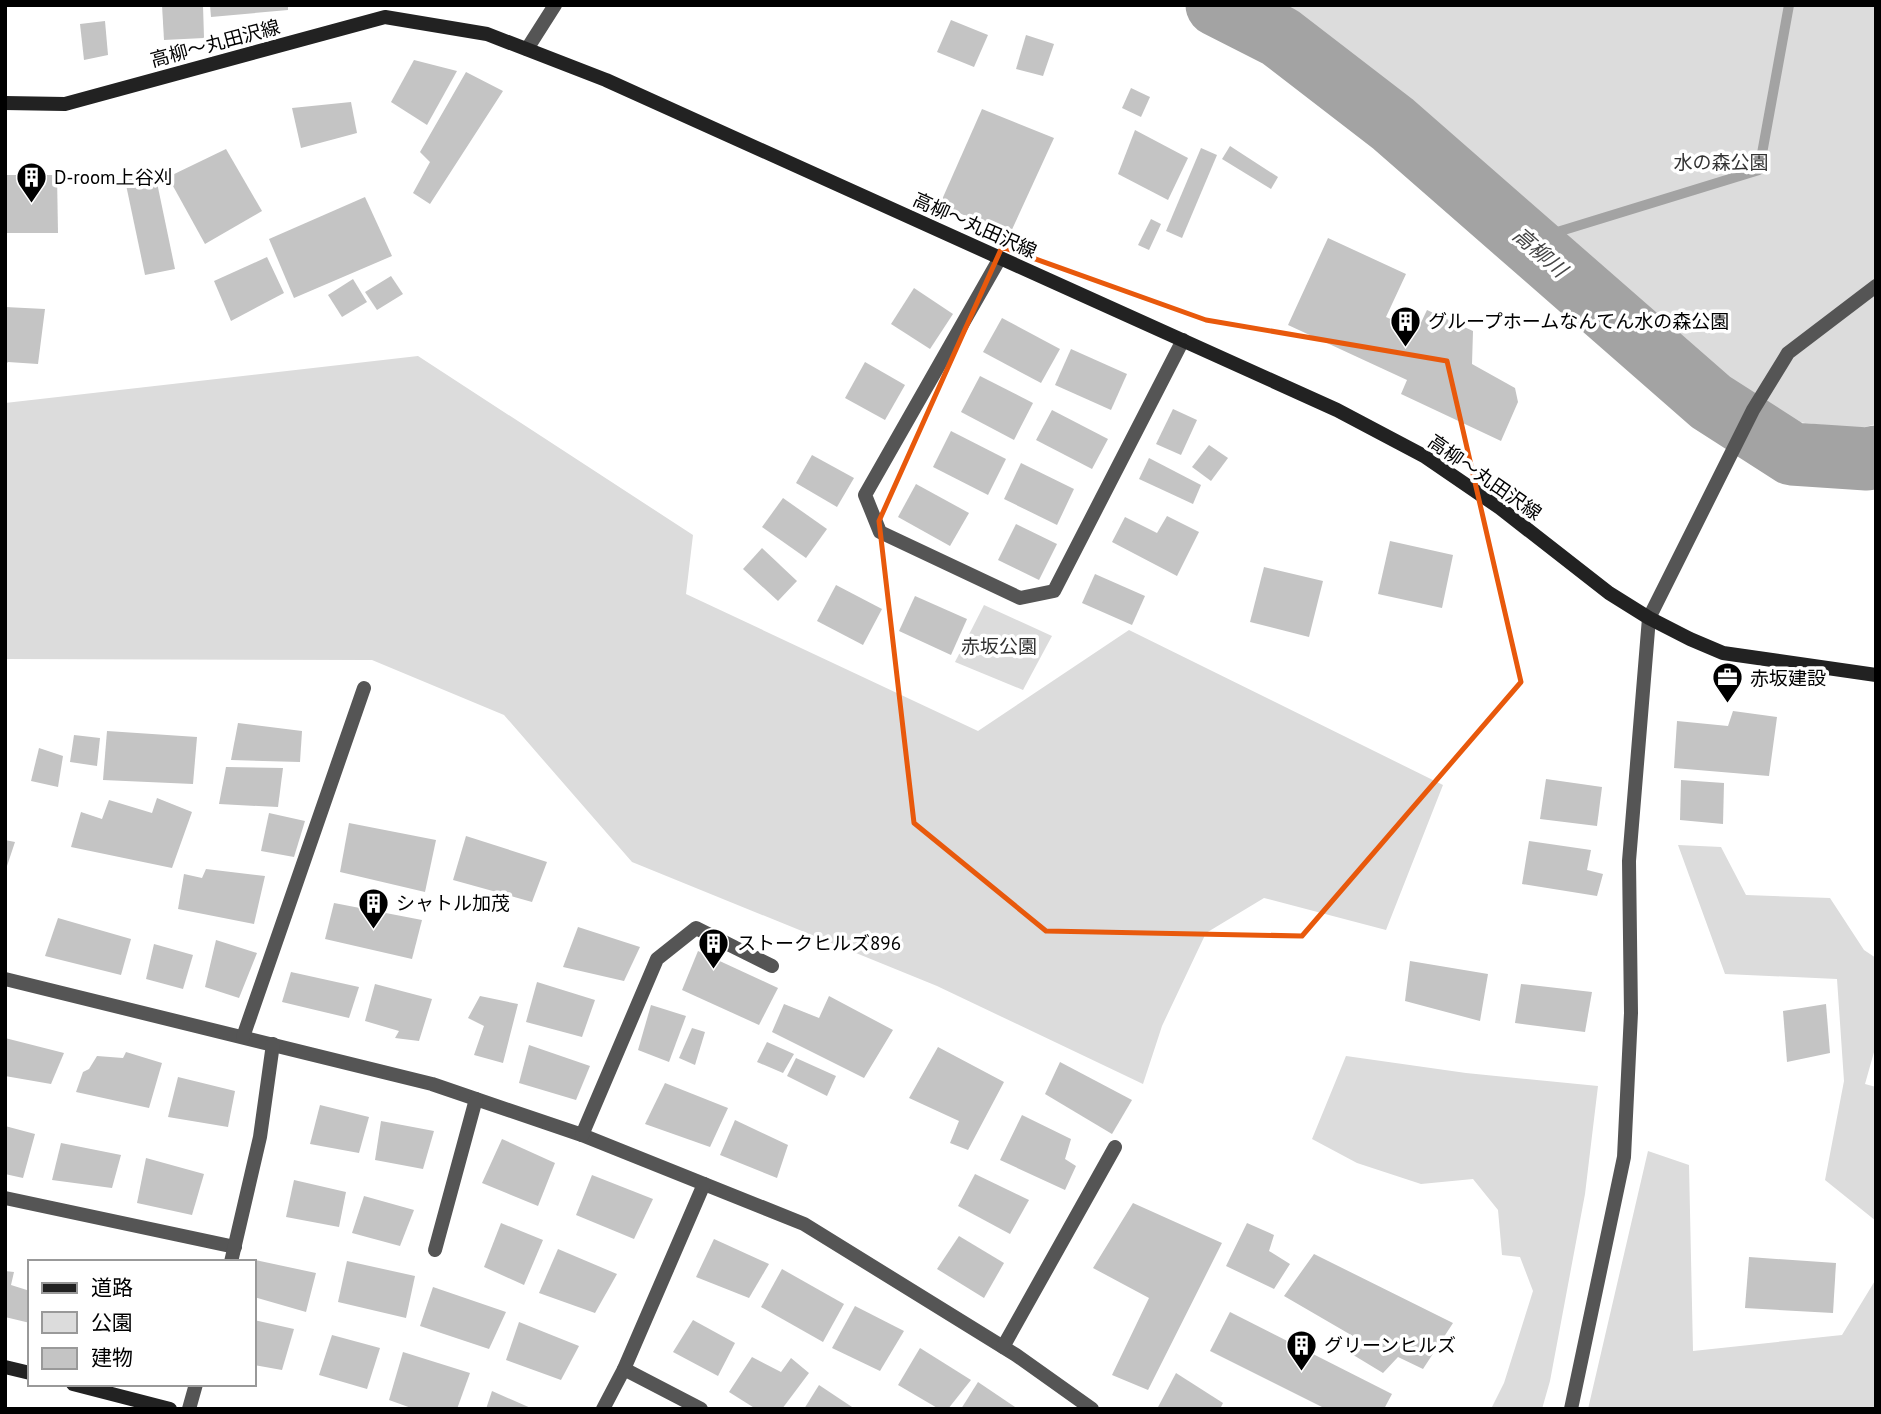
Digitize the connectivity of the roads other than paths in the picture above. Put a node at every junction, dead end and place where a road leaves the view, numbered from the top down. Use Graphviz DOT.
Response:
graph roads {
  1 [pos="555,5"];
  2 [pos="527,49"];
  3 [pos="5,103"];
  4 [pos="1000,258"];
  5 [pos="1876,286"];
  6 [pos="1183,340"];
  7 [pos="1649,618"];
  8 [pos="1876,675"];
  9 [pos="364,688"];
  10 [pos="772,966"];
  11 [pos="5,979"];
  12 [pos="243,1037"];
  13 [pos="273,1044"];
  14 [pos="477,1099"];
  15 [pos="582,1135"];
  16 [pos="1115,1147"];
  17 [pos="704,1184"];
  18 [pos="5,1198"];
  19 [pos="435,1250"];
  20 [pos="233,1255"];
  21 [pos="1003,1347"];
  22 [pos="5,1367"];
  23 [pos="624,1369"];
  24 [pos="28,1373"];
  25 [pos="81,1386"];
  26 [pos="195,1386"];
  27 [pos="170,1409"];
  28 [pos="189,1409"];
  29 [pos="603,1409"];
  30 [pos="701,1409"];
  31 [pos="1092,1409"];
  32 [pos="1571,1409"];
  1 -- 2 [label="street"];
  2 -- 3 [label="street, 高柳～丸田沢線"];
  2 -- 4 [label="street, 高柳～丸田沢線"];
  4 -- 6 [label="street, 高柳～丸田沢線"];
  4 -- 6 [label="street"];
  5 -- 7 [label="street"];
  6 -- 7 [label="street, 高柳～丸田沢線"];
  7 -- 8 [label="street, 高柳～丸田沢線"];
  7 -- 32 [label="street"];
  9 -- 12 [label="street"];
  10 -- 15 [label="street"];
  11 -- 12 [label="street"];
  12 -- 13 [label="street"];
  13 -- 14 [label="street"];
  13 -- 20 [label="street"];
  14 -- 15 [label="street"];
  14 -- 19 [label="street"];
  15 -- 17 [label="street"];
  16 -- 21 [label="street"];
  17 -- 21 [label="street"];
  17 -- 23 [label="street"];
  18 -- 20 [label="street"];
  21 -- 31 [label="street"];
  22 -- 24 [label="street"];
  23 -- 29 [label="street"];
  23 -- 30 [label="street"];
  25 -- 27 [label="street"];
  26 -- 28 [label="street"];
}
